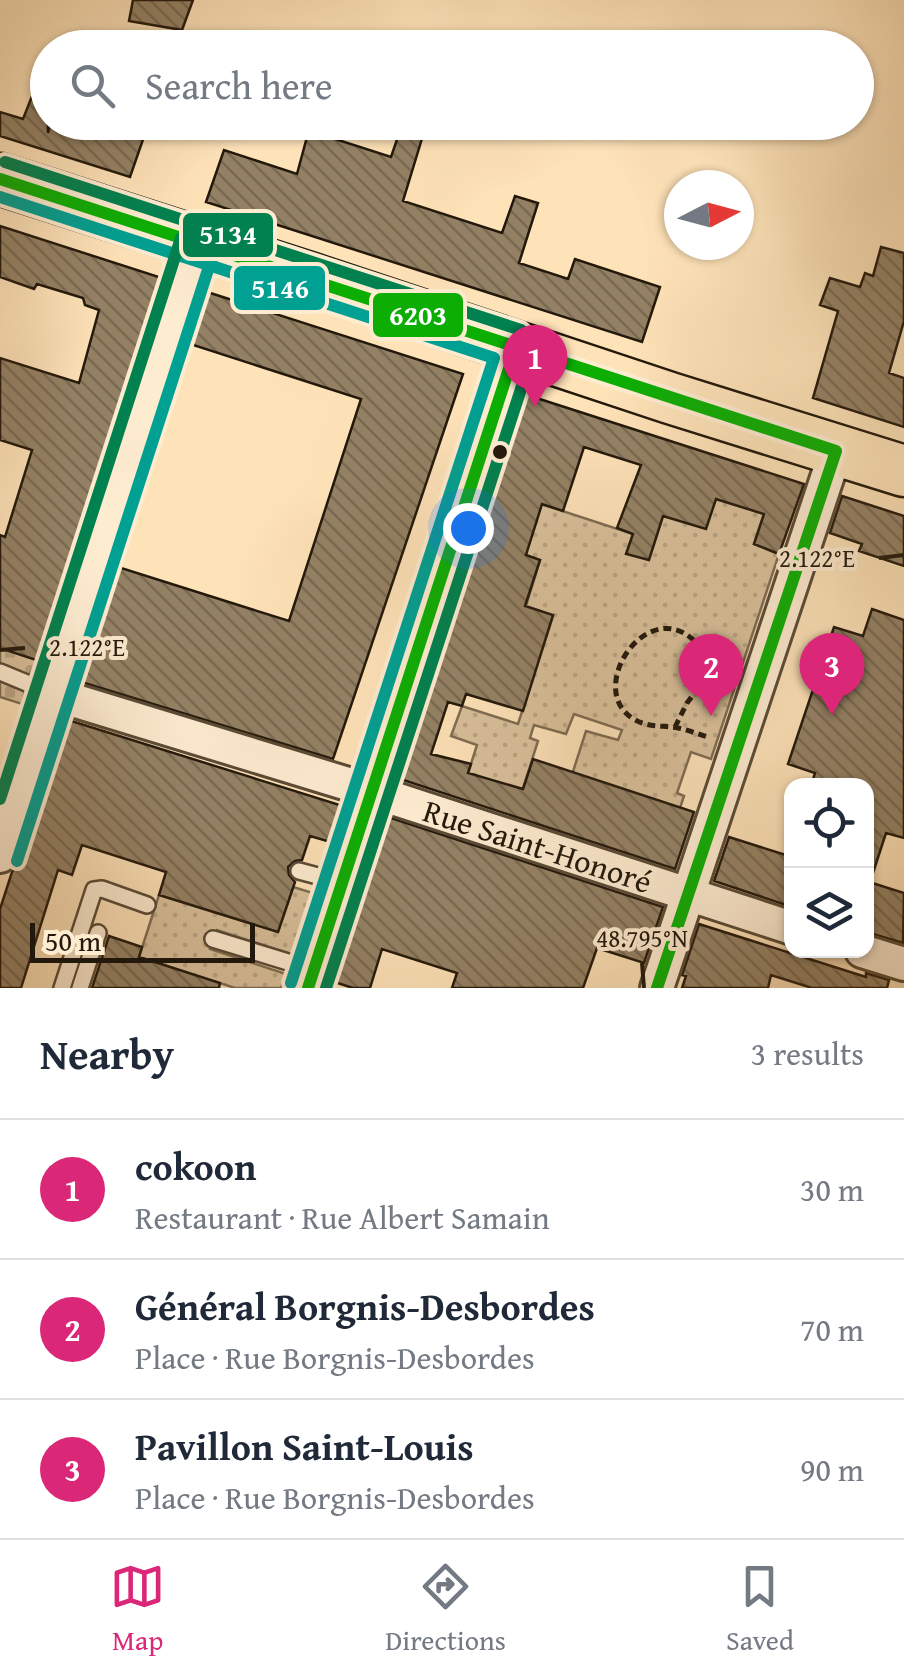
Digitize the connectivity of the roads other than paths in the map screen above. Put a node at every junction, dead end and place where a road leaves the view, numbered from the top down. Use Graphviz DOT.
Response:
graph roads {
  1 [pos="0,179"];
  2 [pos="198,243"];
  3 [pos="516,346"];
  4 [pos="836,450"];
  5 [pos="904,471"];
  6 [pos="0,672"];
  7 [pos="53,694"];
  8 [pos="374,792"];
  9 [pos="0,856"];
  10 [pos="299,871"];
  11 [pos="344,883"];
  12 [pos="687,894"];
  13 [pos="147,904"];
  14 [pos="784,925"];
  15 [pos="98,933"];
  16 [pos="213,939"];
  17 [pos="874,954"];
  18 [pos="904,964"];
  19 [pos="311,979"];
  20 [pos="62,988"];
  21 [pos="80,988"];
  22 [pos="657,988"];
  1 -- 2 [label="main road"];
  2 -- 3 [label="main road"];
  2 -- 7 [label="street"];
  3 -- 4 [label="main road"];
  3 -- 8 [label="street"];
  4 -- 5 [label="main road"];
  4 -- 12 [label="street"];
  6 -- 7 [label="lane"];
  7 -- 8 [label="street, Rue Saint-Honoré"];
  7 -- 9 [label="street"];
  8 -- 11 [label="street"];
  8 -- 12 [label="street, Rue Saint-Honoré"];
  10 -- 11 [label="lane"];
  11 -- 19 [label="street"];
  12 -- 14 [label="street, Rue Saint-Honoré"];
  12 -- 22 [label="street"];
  13 -- 20 [label="lane"];
  15 -- 21 [label="lane"];
  16 -- 19 [label="lane"];
  17 -- 18 [label="street"];
}
